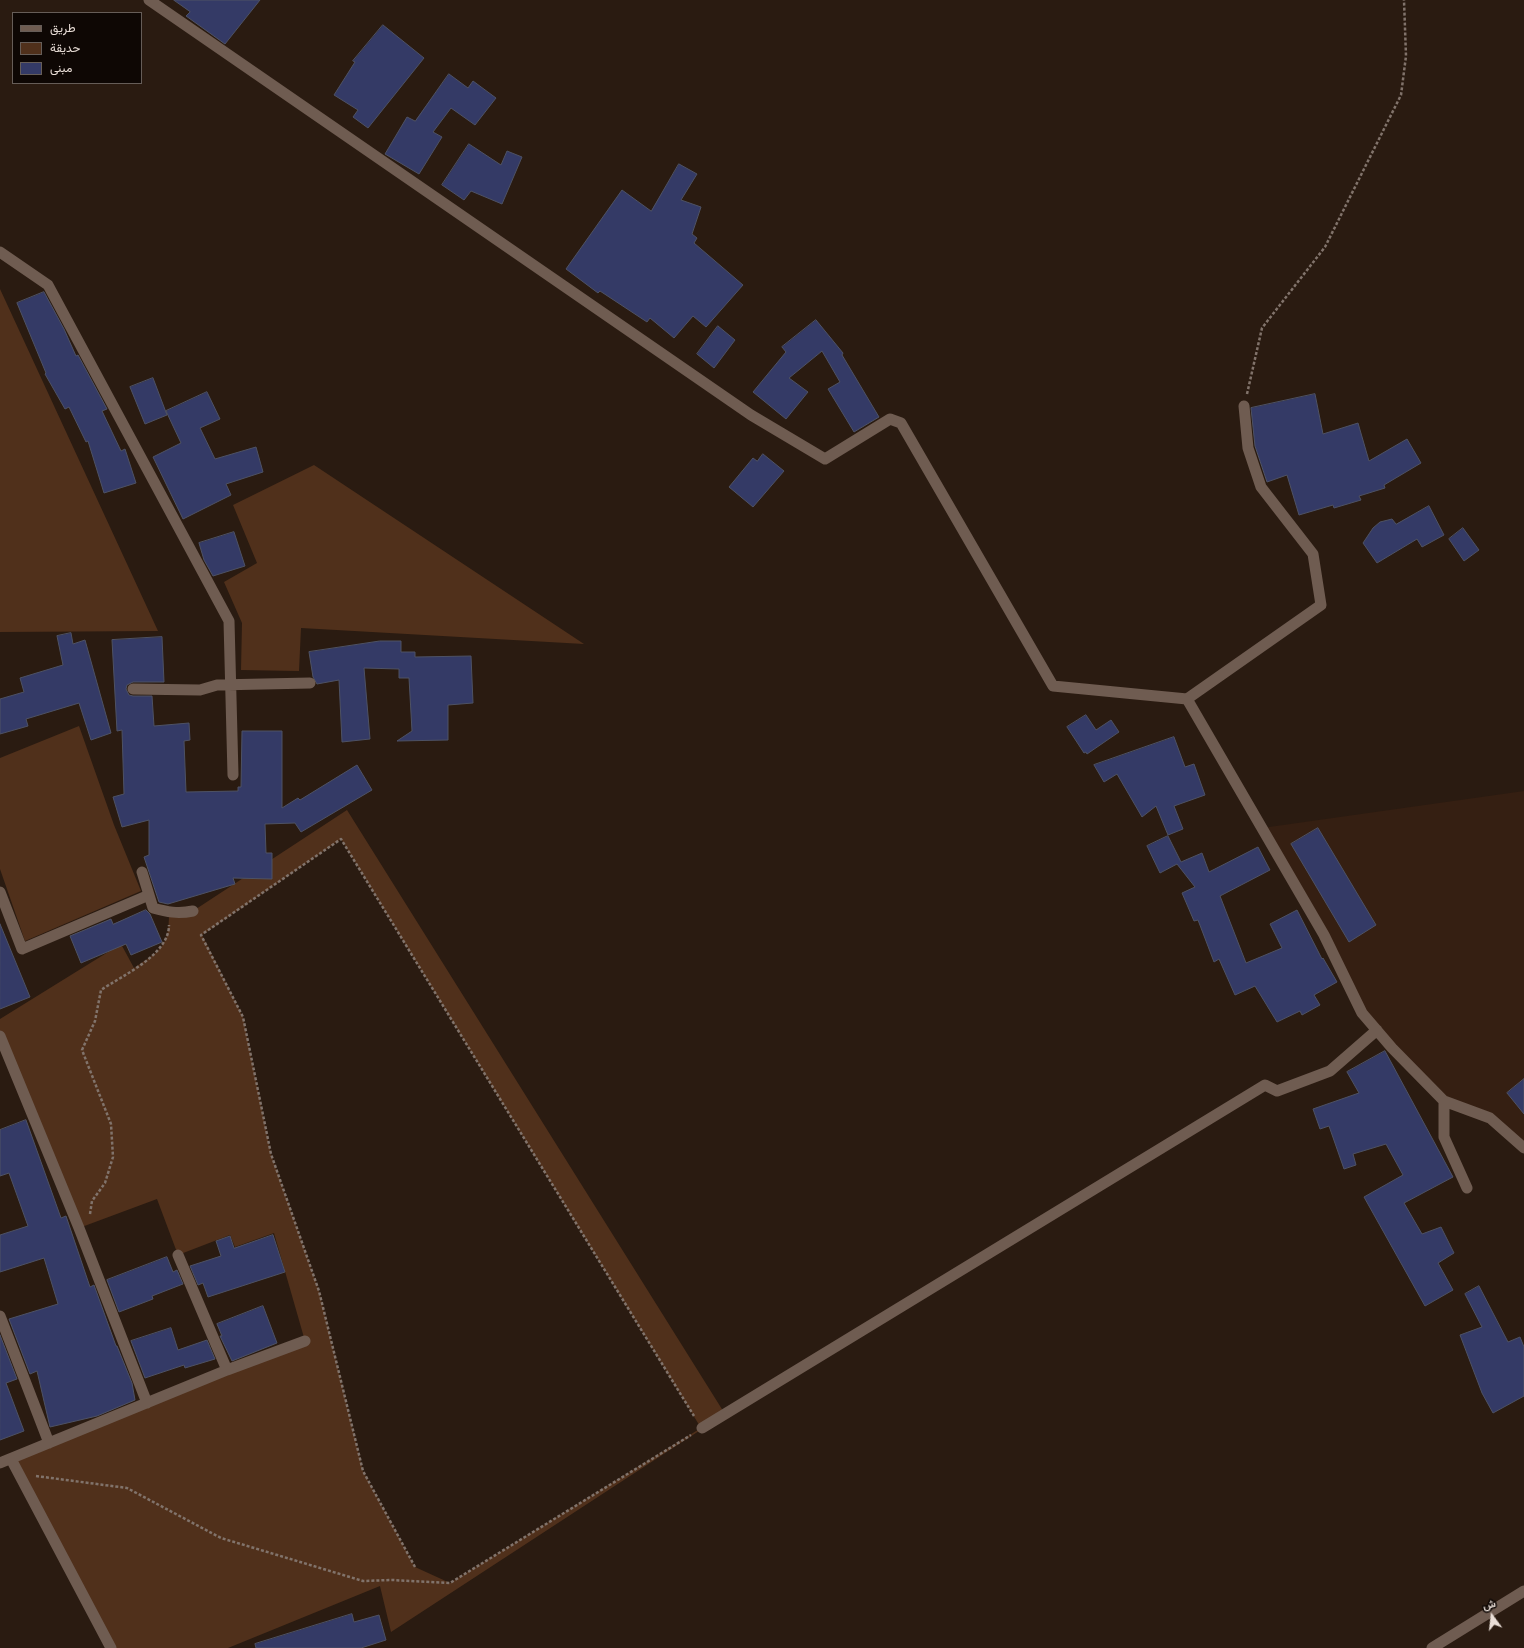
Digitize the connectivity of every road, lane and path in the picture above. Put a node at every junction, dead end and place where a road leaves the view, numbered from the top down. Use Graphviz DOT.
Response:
graph roads {
  1 [pos="149,0"];
  2 [pos="1404,0"];
  3 [pos="0,252"];
  4 [pos="1244,406"];
  5 [pos="310,683"];
  6 [pos="230,685"];
  7 [pos="133,689"];
  8 [pos="1187,699"];
  9 [pos="233,775"];
  10 [pos="142,872"];
  11 [pos="0,892"];
  12 [pos="149,895"];
  13 [pos="193,911"];
  14 [pos="169,913"];
  15 [pos="1377,1030"];
  16 [pos="0,1036"];
  17 [pos="1444,1101"];
  18 [pos="1524,1148"];
  19 [pos="1468,1188"];
  20 [pos="80,1228"];
  21 [pos="178,1255"];
  22 [pos="0,1316"];
  23 [pos="305,1341"];
  24 [pos="227,1370"];
  25 [pos="147,1403"];
  26 [pos="702,1428"];
  27 [pos="49,1443"];
  28 [pos="11,1459"];
  29 [pos="0,1463"];
  30 [pos="19,1474"];
  31 [pos="415,1567"];
  32 [pos="1524,1591"];
  33 [pos="111,1648"];
  34 [pos="1432,1648"];
  1 -- 8 [label="street"];
  2 -- 4 [label="path"];
  3 -- 6 [label="street"];
  4 -- 8 [label="street"];
  5 -- 6 [label="street"];
  6 -- 7 [label="street"];
  6 -- 9 [label="street"];
  8 -- 15 [label="street"];
  10 -- 12 [label="street"];
  11 -- 12 [label="street"];
  12 -- 14 [label="street"];
  13 -- 14 [label="street"];
  14 -- 20 [label="path"];
  15 -- 17 [label="street"];
  15 -- 26 [label="street"];
  16 -- 20 [label="street"];
  17 -- 18 [label="street"];
  17 -- 19 [label="street"];
  20 -- 25 [label="street"];
  21 -- 24 [label="street"];
  22 -- 27 [label="street"];
  23 -- 24 [label="street"];
  24 -- 25 [label="street"];
  25 -- 27 [label="street"];
  26 -- 30 [label="path"];
  26 -- 31 [label="path"];
  27 -- 28 [label="street"];
  28 -- 29 [label="street"];
  28 -- 30 [label="street"];
  30 -- 33 [label="street"];
  32 -- 34 [label="street"];
}
